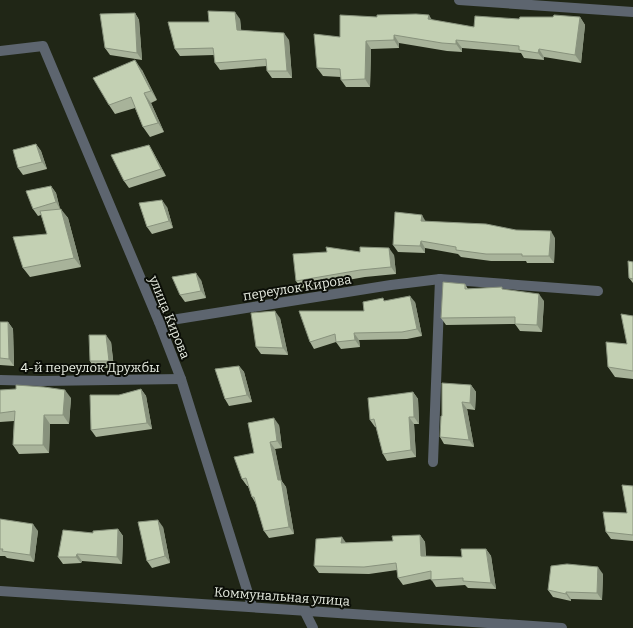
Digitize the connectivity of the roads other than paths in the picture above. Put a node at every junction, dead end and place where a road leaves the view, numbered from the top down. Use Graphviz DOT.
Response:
graph roads {
  1 [pos="459,0"];
  2 [pos="633,12"];
  3 [pos="0,51"];
  4 [pos="440,279"];
  5 [pos="598,291"];
  6 [pos="159,322"];
  7 [pos="181,379"];
  8 [pos="0,380"];
  9 [pos="432,462"];
  10 [pos="0,591"];
  11 [pos="252,606"];
  12 [pos="305,612"];
  13 [pos="313,628"];
  14 [pos="562,628"];
  1 -- 2 [label="street"];
  3 -- 6 [label="street, улица Кирова"];
  4 -- 5 [label="street, переулок Кирова"];
  4 -- 6 [label="street, переулок Кирова"];
  4 -- 9 [label="street"];
  6 -- 7 [label="street, улица Кирова"];
  7 -- 8 [label="street, 4-й переулок Дружбы"];
  7 -- 11 [label="street, улица Кирова"];
  10 -- 11 [label="street, Коммунальная улица"];
  11 -- 12 [label="street, Коммунальная улица"];
  12 -- 13 [label="street"];
  12 -- 14 [label="street, Коммунальная улица"];
}
